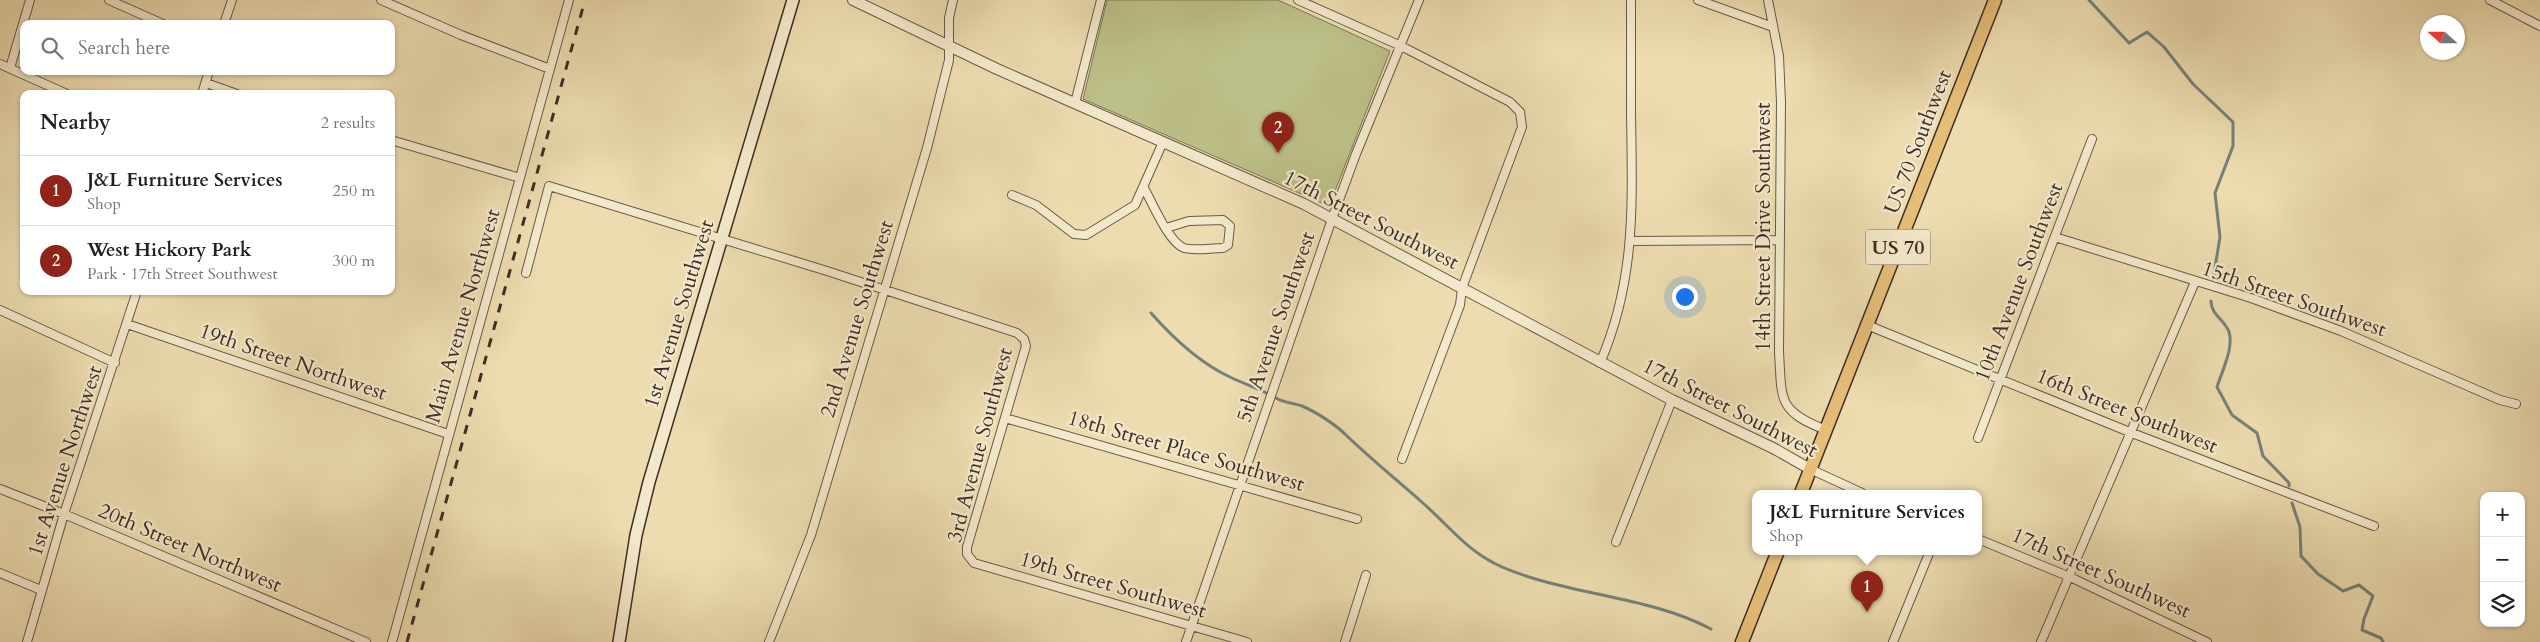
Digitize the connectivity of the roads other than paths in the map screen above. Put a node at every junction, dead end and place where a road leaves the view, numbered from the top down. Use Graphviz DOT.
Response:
graph roads {
  1 [pos="30,0"];
  2 [pos="109,0"];
  3 [pos="232,0"];
  4 [pos="381,0"];
  5 [pos="569,0"];
  6 [pos="792,0"];
  7 [pos="853,0"];
  8 [pos="953,0"];
  9 [pos="1101,0"];
  10 [pos="1298,0"];
  11 [pos="1420,0"];
  12 [pos="1631,0"];
  13 [pos="1698,0"];
  14 [pos="1768,0"];
  15 [pos="1995,0"];
  16 [pos="2490,0"];
  17 [pos="24,20"];
  18 [pos="154,20"];
  19 [pos="225,20"];
  20 [pos="2540,26"];
  21 [pos="1773,27"];
  22 [pos="20,34"];
  23 [pos="1401,46"];
  24 [pos="951,48"];
  25 [pos="0,64"];
  26 [pos="10,68"];
  27 [pos="550,69"];
  28 [pos="20,73"];
  29 [pos="25,75"];
  30 [pos="209,75"];
  31 [pos="206,83"];
  32 [pos="58,90"];
  33 [pos="203,90"];
  34 [pos="226,90"];
  35 [pos="1075,103"];
  36 [pos="2092,139"];
  37 [pos="395,141"];
  38 [pos="1163,142"];
  39 [pos="520,178"];
  40 [pos="1144,188"];
  41 [pos="1012,195"];
  42 [pos="1332,218"];
  43 [pos="1166,228"];
  44 [pos="2055,238"];
  45 [pos="721,239"];
  46 [pos="1780,240"];
  47 [pos="1631,241"];
  48 [pos="526,273"];
  49 [pos="2195,282"];
  50 [pos="1462,288"];
  51 [pos="885,290"];
  52 [pos="136,295"];
  53 [pos="0,310"];
  54 [pos="127,324"];
  55 [pos="1867,325"];
  56 [pos="1600,362"];
  57 [pos="115,363"];
  58 [pos="2001,378"];
  59 [pos="1672,400"];
  60 [pos="2516,404"];
  61 [pos="1005,418"];
  62 [pos="1826,430"];
  63 [pos="2132,433"];
  64 [pos="448,434"];
  65 [pos="1978,438"];
  66 [pos="1402,459"];
  67 [pos="1810,470"];
  68 [pos="1240,485"];
  69 [pos="0,490"];
  70 [pos="1802,490"];
  71 [pos="1855,490"];
  72 [pos="64,514"];
  73 [pos="1357,519"];
  74 [pos="2374,526"];
  75 [pos="1982,541"];
  76 [pos="1616,542"];
  77 [pos="1776,555"];
  78 [pos="1928,555"];
  79 [pos="971,560"];
  80 [pos="0,573"];
  81 [pos="1366,575"];
  82 [pos="2070,577"];
  83 [pos="41,590"];
  84 [pos="1191,626"];
  85 [pos="27,642"];
  86 [pos="366,642"];
  87 [pos="392,642"];
  88 [pos="619,642"];
  89 [pos="769,642"];
  90 [pos="1186,642"];
  91 [pos="1246,642"];
  92 [pos="1345,642"];
  93 [pos="1742,642"];
  94 [pos="1893,642"];
  95 [pos="2041,642"];
  96 [pos="2207,642"];
  1 -- 17 [label="street"];
  2 -- 18 [label="street"];
  3 -- 19 [label="street"];
  4 -- 27 [label="street"];
  5 -- 27 [label="street, Main Avenue Northwest"];
  6 -- 45 [label="main road, 1st Avenue Southwest"];
  7 -- 24 [label="street, 17th Street Southwest"];
  8 -- 24 [label="street, 2nd Avenue Southwest"];
  9 -- 35 [label="street"];
  10 -- 23 [label="street"];
  11 -- 23 [label="street, 5th Avenue Southwest"];
  12 -- 47 [label="street"];
  13 -- 21 [label="street"];
  14 -- 21 [label="street, 14th Street Drive Southwest"];
  15 -- 55 [label="main road, US 70 Southwest / US 70"];
  16 -- 20 [label="street"];
  21 -- 46 [label="street, 14th Street Drive Southwest"];
  22 -- 26 [label="street"];
  23 -- 42 [label="street, 5th Avenue Southwest"];
  23 -- 50 [label="street"];
  24 -- 35 [label="street, 17th Street Southwest"];
  24 -- 51 [label="street, 2nd Avenue Southwest"];
  25 -- 26 [label="street"];
  26 -- 28 [label="street"];
  27 -- 39 [label="street, Main Avenue Northwest"];
  29 -- 32 [label="street"];
  30 -- 31 [label="street"];
  31 -- 33 [label="street"];
  31 -- 34 [label="street"];
  35 -- 38 [label="street, 17th Street Southwest"];
  36 -- 44 [label="street, 10th Avenue Southwest"];
  37 -- 39 [label="street"];
  38 -- 40 [label="street"];
  38 -- 42 [label="street, 17th Street Southwest"];
  39 -- 64 [label="street, Main Avenue Northwest"];
  40 -- 41 [label="street"];
  40 -- 43 [label="street"];
  42 -- 50 [label="street, 17th Street Southwest"];
  42 -- 68 [label="street, 5th Avenue Southwest"];
  43 -- 43 [label="street"];
  44 -- 49 [label="street, 15th Street Southwest"];
  44 -- 58 [label="street, 10th Avenue Southwest"];
  45 -- 48 [label="street"];
  45 -- 51 [label="street"];
  45 -- 88 [label="main road, 1st Avenue Southwest"];
  46 -- 47 [label="street"];
  46 -- 62 [label="street, 14th Street Drive Southwest"];
  47 -- 56 [label="street"];
  49 -- 60 [label="street, 15th Street Southwest"];
  49 -- 63 [label="street"];
  50 -- 56 [label="street, 17th Street Southwest"];
  50 -- 66 [label="street"];
  51 -- 61 [label="street, 3rd Avenue Southwest"];
  51 -- 89 [label="street, 2nd Avenue Southwest"];
  52 -- 54 [label="street, 1st Avenue Northwest"];
  53 -- 57 [label="street"];
  54 -- 57 [label="street, 1st Avenue Northwest"];
  54 -- 64 [label="street, 19th Street Northwest"];
  55 -- 58 [label="street, 16th Street Southwest"];
  55 -- 62 [label="main road, US 70 Southwest / US 70"];
  56 -- 59 [label="street, 17th Street Southwest"];
  57 -- 72 [label="street, 1st Avenue Northwest"];
  58 -- 63 [label="street, 16th Street Southwest"];
  58 -- 65 [label="street, 10th Avenue Southwest"];
  59 -- 67 [label="street, 17th Street Southwest"];
  59 -- 76 [label="street"];
  61 -- 68 [label="street, 18th Street Place Southwest"];
  61 -- 79 [label="street, 3rd Avenue Southwest"];
  62 -- 67 [label="main road, US 70 Southwest / US 70"];
  63 -- 74 [label="street, 16th Street Southwest"];
  63 -- 82 [label="street"];
  64 -- 87 [label="street, Main Avenue Northwest"];
  67 -- 70 [label="main road, US 70 Southwest / US 70"];
  67 -- 71 [label="street, 17th Street Southwest"];
  68 -- 73 [label="street, 18th Street Place Southwest"];
  68 -- 84 [label="street, 5th Avenue Southwest"];
  69 -- 72 [label="street, 20th Street Northwest"];
  72 -- 83 [label="street, 1st Avenue Northwest"];
  72 -- 86 [label="street, 20th Street Northwest"];
  75 -- 82 [label="street, 17th Street Southwest"];
  77 -- 93 [label="main road"];
  78 -- 94 [label="street"];
  79 -- 84 [label="street, 19th Street Southwest"];
  80 -- 83 [label="street"];
  81 -- 92 [label="street"];
  82 -- 95 [label="street"];
  82 -- 96 [label="street, 17th Street Southwest"];
  83 -- 85 [label="street, 1st Avenue Northwest"];
  84 -- 90 [label="street, 5th Avenue Southwest"];
  84 -- 91 [label="street, 19th Street Southwest"];
}
